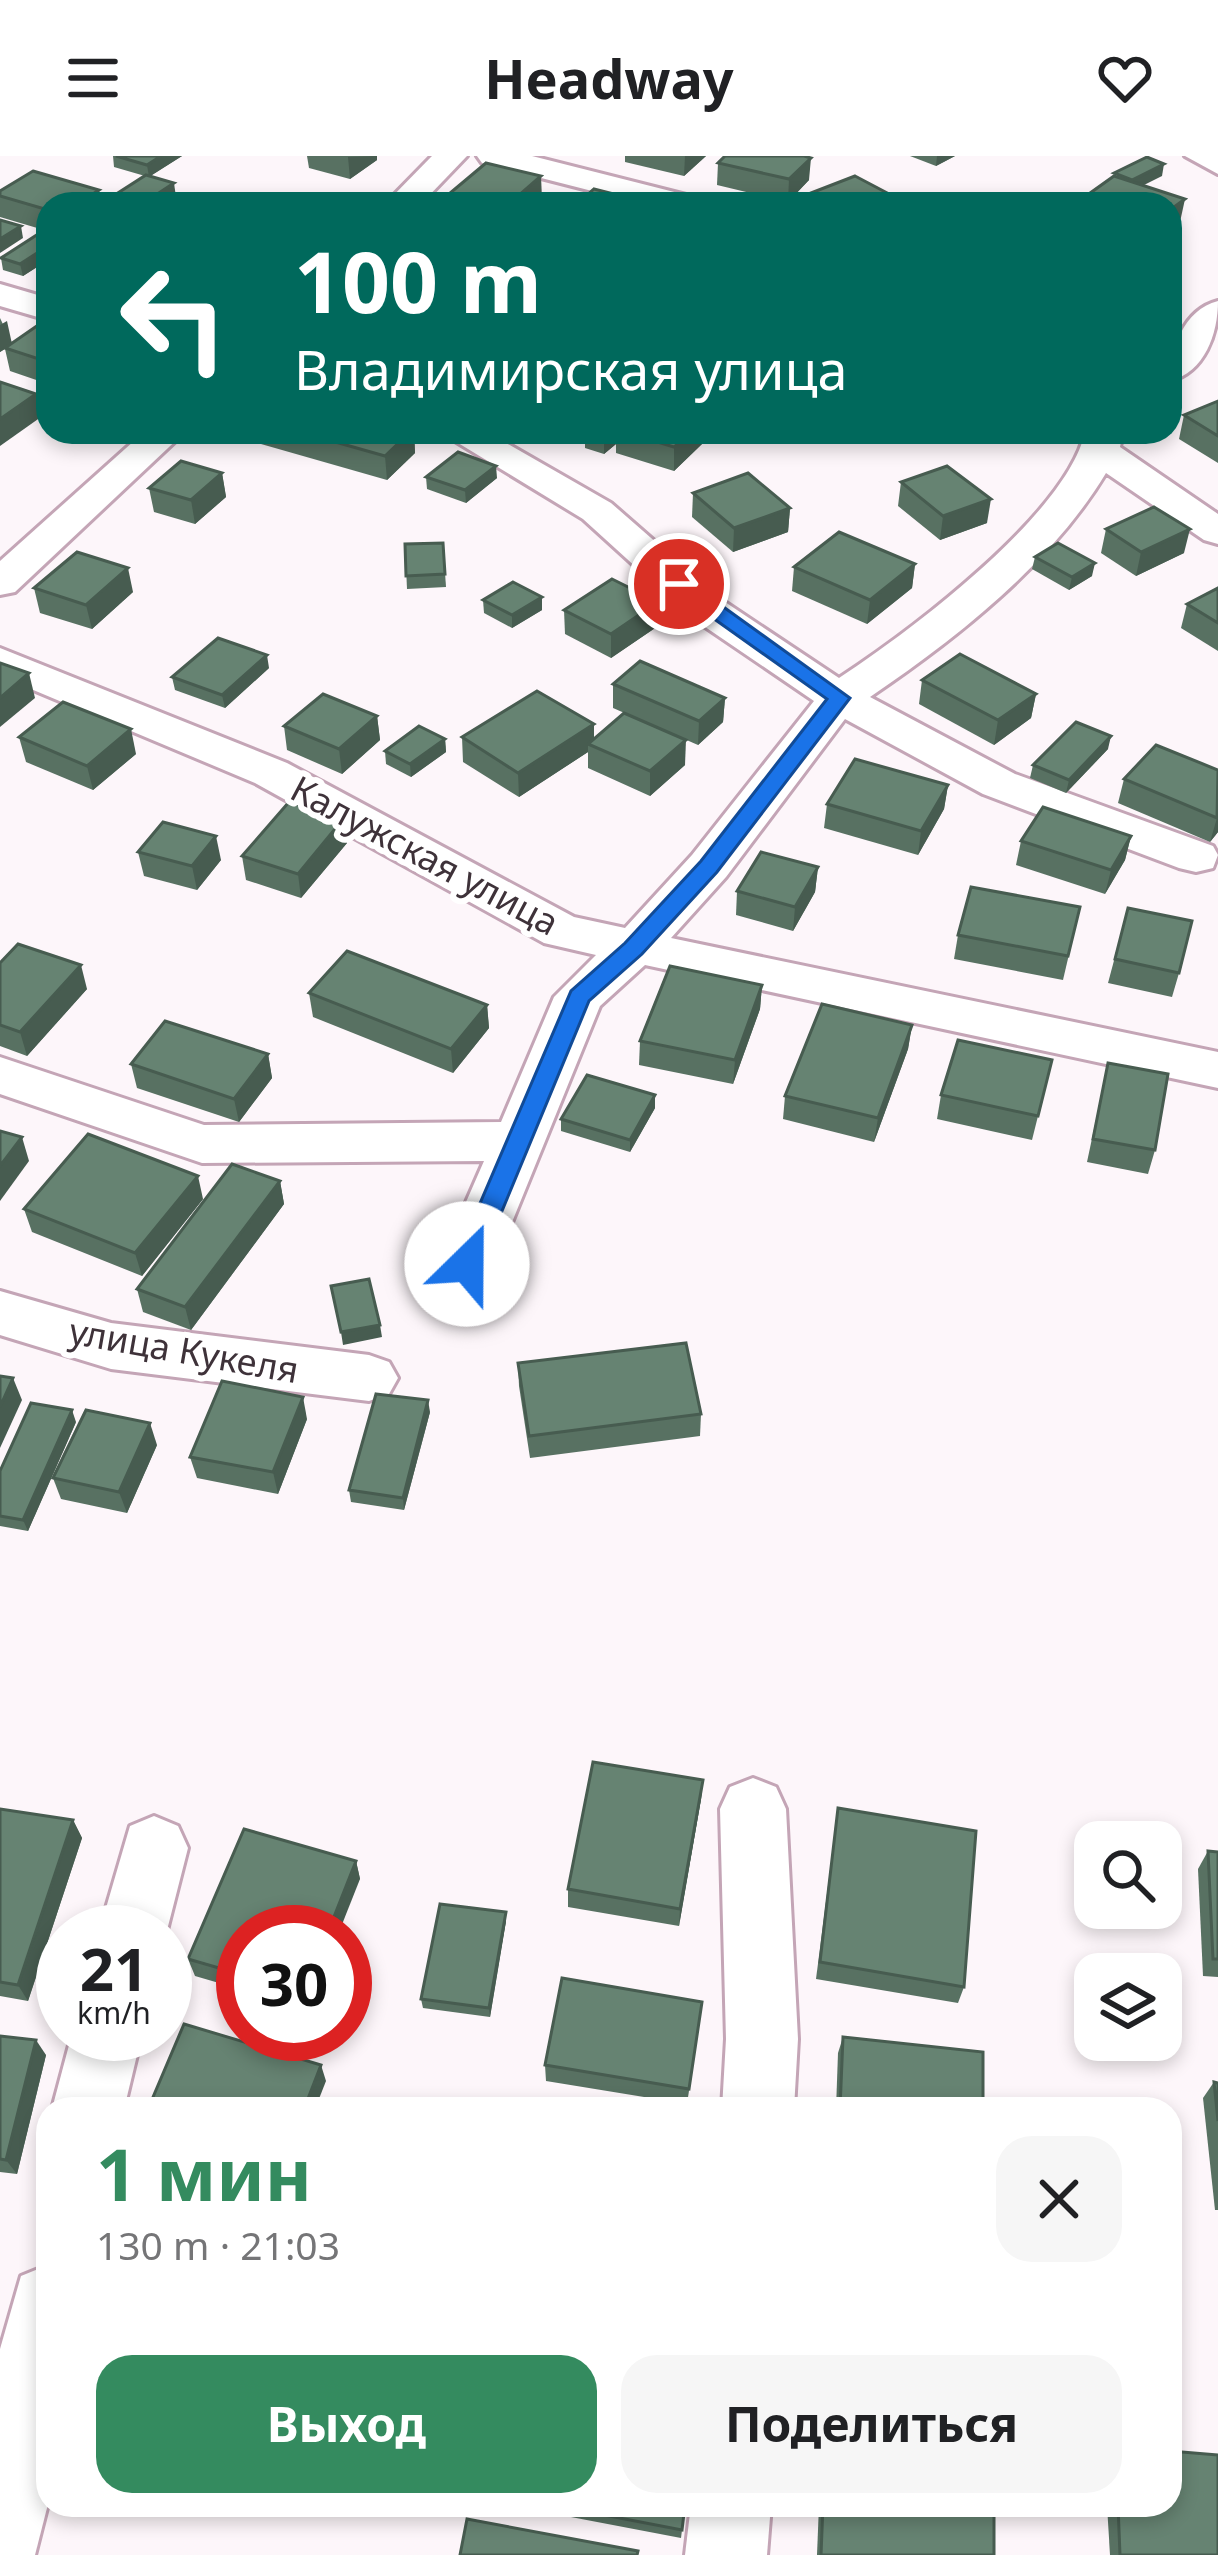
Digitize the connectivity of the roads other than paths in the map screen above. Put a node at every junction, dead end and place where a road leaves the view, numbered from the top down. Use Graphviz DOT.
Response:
graph roads {
  1 [pos="451,156"];
  2 [pos="493,156"];
  3 [pos="1201,156"];
  4 [pos="1218,164"];
  5 [pos="414,192"];
  6 [pos="635,192"];
  7 [pos="0,295"];
  8 [pos="36,305"];
  9 [pos="1218,312"];
  10 [pos="1182,356"];
  11 [pos="153,444"];
  12 [pos="480,444"];
  13 [pos="1100,444"];
  14 [pos="1106,444"];
  15 [pos="1218,532"];
  16 [pos="0,584"];
  17 [pos="0,661"];
  18 [pos="839,698"];
  19 [pos="1196,857"];
  20 [pos="633,949"];
  21 [pos="1218,1070"];
  22 [pos="0,1075"];
  23 [pos="519,1141"];
  24 [pos="467,1264"];
  25 [pos="0,1312"];
  26 [pos="369,1378"];
  27 [pos="753,1809"];
  28 [pos="154,1848"];
  29 [pos="140,1905"];
  30 [pos="100,2061"];
  31 [pos="91,2097"];
  32 [pos="759,2097"];
  33 [pos="36,2363"];
  34 [pos="730,2517"];
  35 [pos="0,2542"];
  36 [pos="726,2555"];
  1 -- 5 [label="street"];
  2 -- 6 [label="street"];
  3 -- 4 [label="street"];
  7 -- 8 [label="street"];
  9 -- 10 [label="street"];
  11 -- 16 [label="street"];
  12 -- 18 [label="street"];
  13 -- 18 [label="street"];
  14 -- 15 [label="street"];
  17 -- 20 [label="street, Калужская улица"];
  18 -- 19 [label="street"];
  18 -- 20 [label="street"];
  20 -- 21 [label="street, Калужская улица"];
  20 -- 23 [label="street"];
  22 -- 23 [label="street"];
  23 -- 24 [label="street"];
  25 -- 26 [label="street, улица Кукеля"];
  27 -- 32 [label="street"];
  28 -- 29 [label="street"];
  30 -- 31 [label="street"];
  33 -- 35 [label="street"];
  34 -- 36 [label="street"];
}
